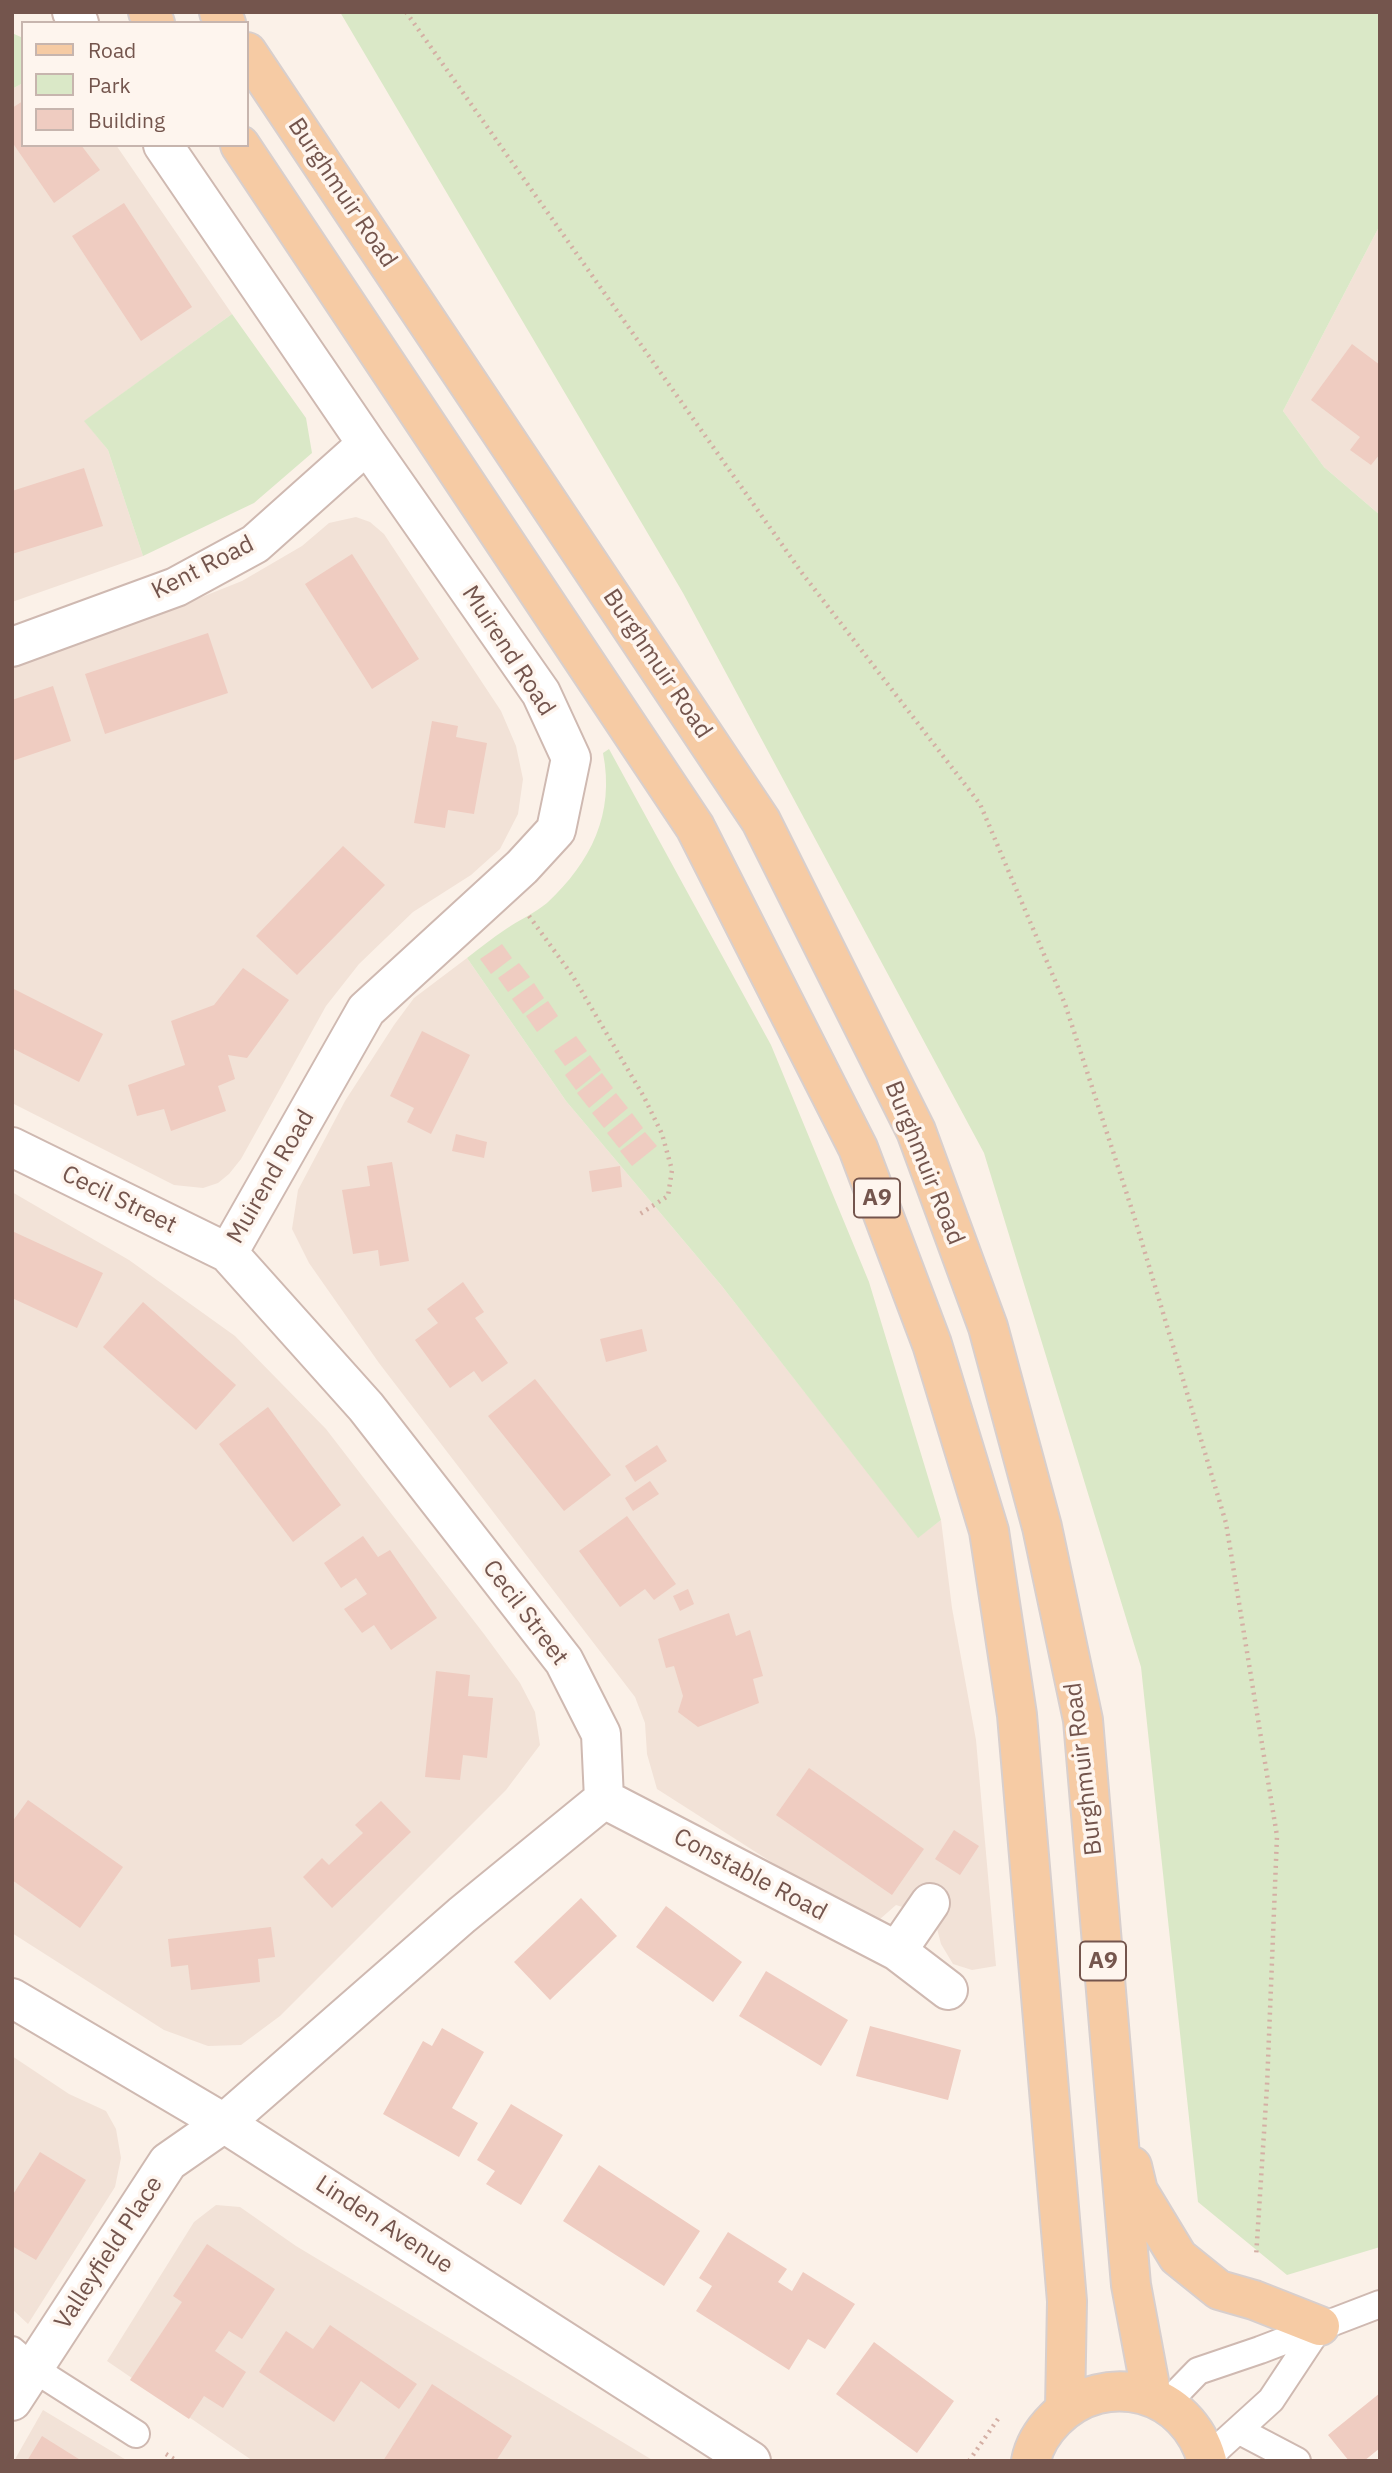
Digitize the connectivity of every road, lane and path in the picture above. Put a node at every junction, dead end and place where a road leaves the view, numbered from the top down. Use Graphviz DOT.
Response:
graph roads {
  1 [pos="406,12"];
  2 [pos="248,53"];
  3 [pos="164,147"];
  4 [pos="241,147"];
  5 [pos="367,444"];
  6 [pos="12,647"];
  7 [pos="505,882"];
  8 [pos="12,1147"];
  9 [pos="640,1214"];
  10 [pos="228,1253"];
  11 [pos="604,1799"];
  12 [pos="930,1903"];
  13 [pos="897,1951"];
  14 [pos="948,1990"];
  15 [pos="12,1998"];
  16 [pos="1116,2103"];
  17 [pos="224,2123"];
  18 [pos="1254,2300"];
  19 [pos="1380,2304"];
  20 [pos="1320,2326"];
  21 [pos="23,2360"];
  22 [pos="1159,2400"];
  23 [pos="12,2401"];
  24 [pos="1065,2409"];
  25 [pos="1238,2430"];
  26 [pos="136,2434"];
  27 [pos="1206,2460"];
  28 [pos="751,2461"];
  29 [pos="1031,2461"];
  30 [pos="1297,2461"];
  1 -- 18 [label="path"];
  2 -- 16 [label="main road, Burghmuir Road / A9"];
  3 -- 5 [label="street, Muirend Road"];
  4 -- 24 [label="main road, A9"];
  5 -- 6 [label="street, Kent Road"];
  5 -- 7 [label="street, Muirend Road"];
  7 -- 9 [label="path"];
  7 -- 10 [label="street, Muirend Road"];
  8 -- 10 [label="street, Cecil Street"];
  10 -- 11 [label="street, Cecil Street"];
  11 -- 13 [label="street, Constable Road"];
  11 -- 17 [label="street"];
  12 -- 13 [label="street"];
  13 -- 14 [label="street, Constable Road"];
  15 -- 17 [label="street, Linden Avenue"];
  16 -- 18 [label="main road"];
  16 -- 22 [label="main road, Burghmuir Road / A9"];
  17 -- 21 [label="street, Valleyfield Place"];
  17 -- 28 [label="street, Linden Avenue"];
  18 -- 20 [label="main road"];
  19 -- 20 [label="lane"];
  20 -- 22 [label="lane"];
  20 -- 25 [label="lane"];
  21 -- 23 [label="street, Valleyfield Place"];
  21 -- 26 [label="lane"];
  22 -- 24 [label="main road"];
  22 -- 27 [label="main road"];
  24 -- 29 [label="main road"];
  25 -- 27 [label="lane"];
  25 -- 30 [label="lane"];
}
